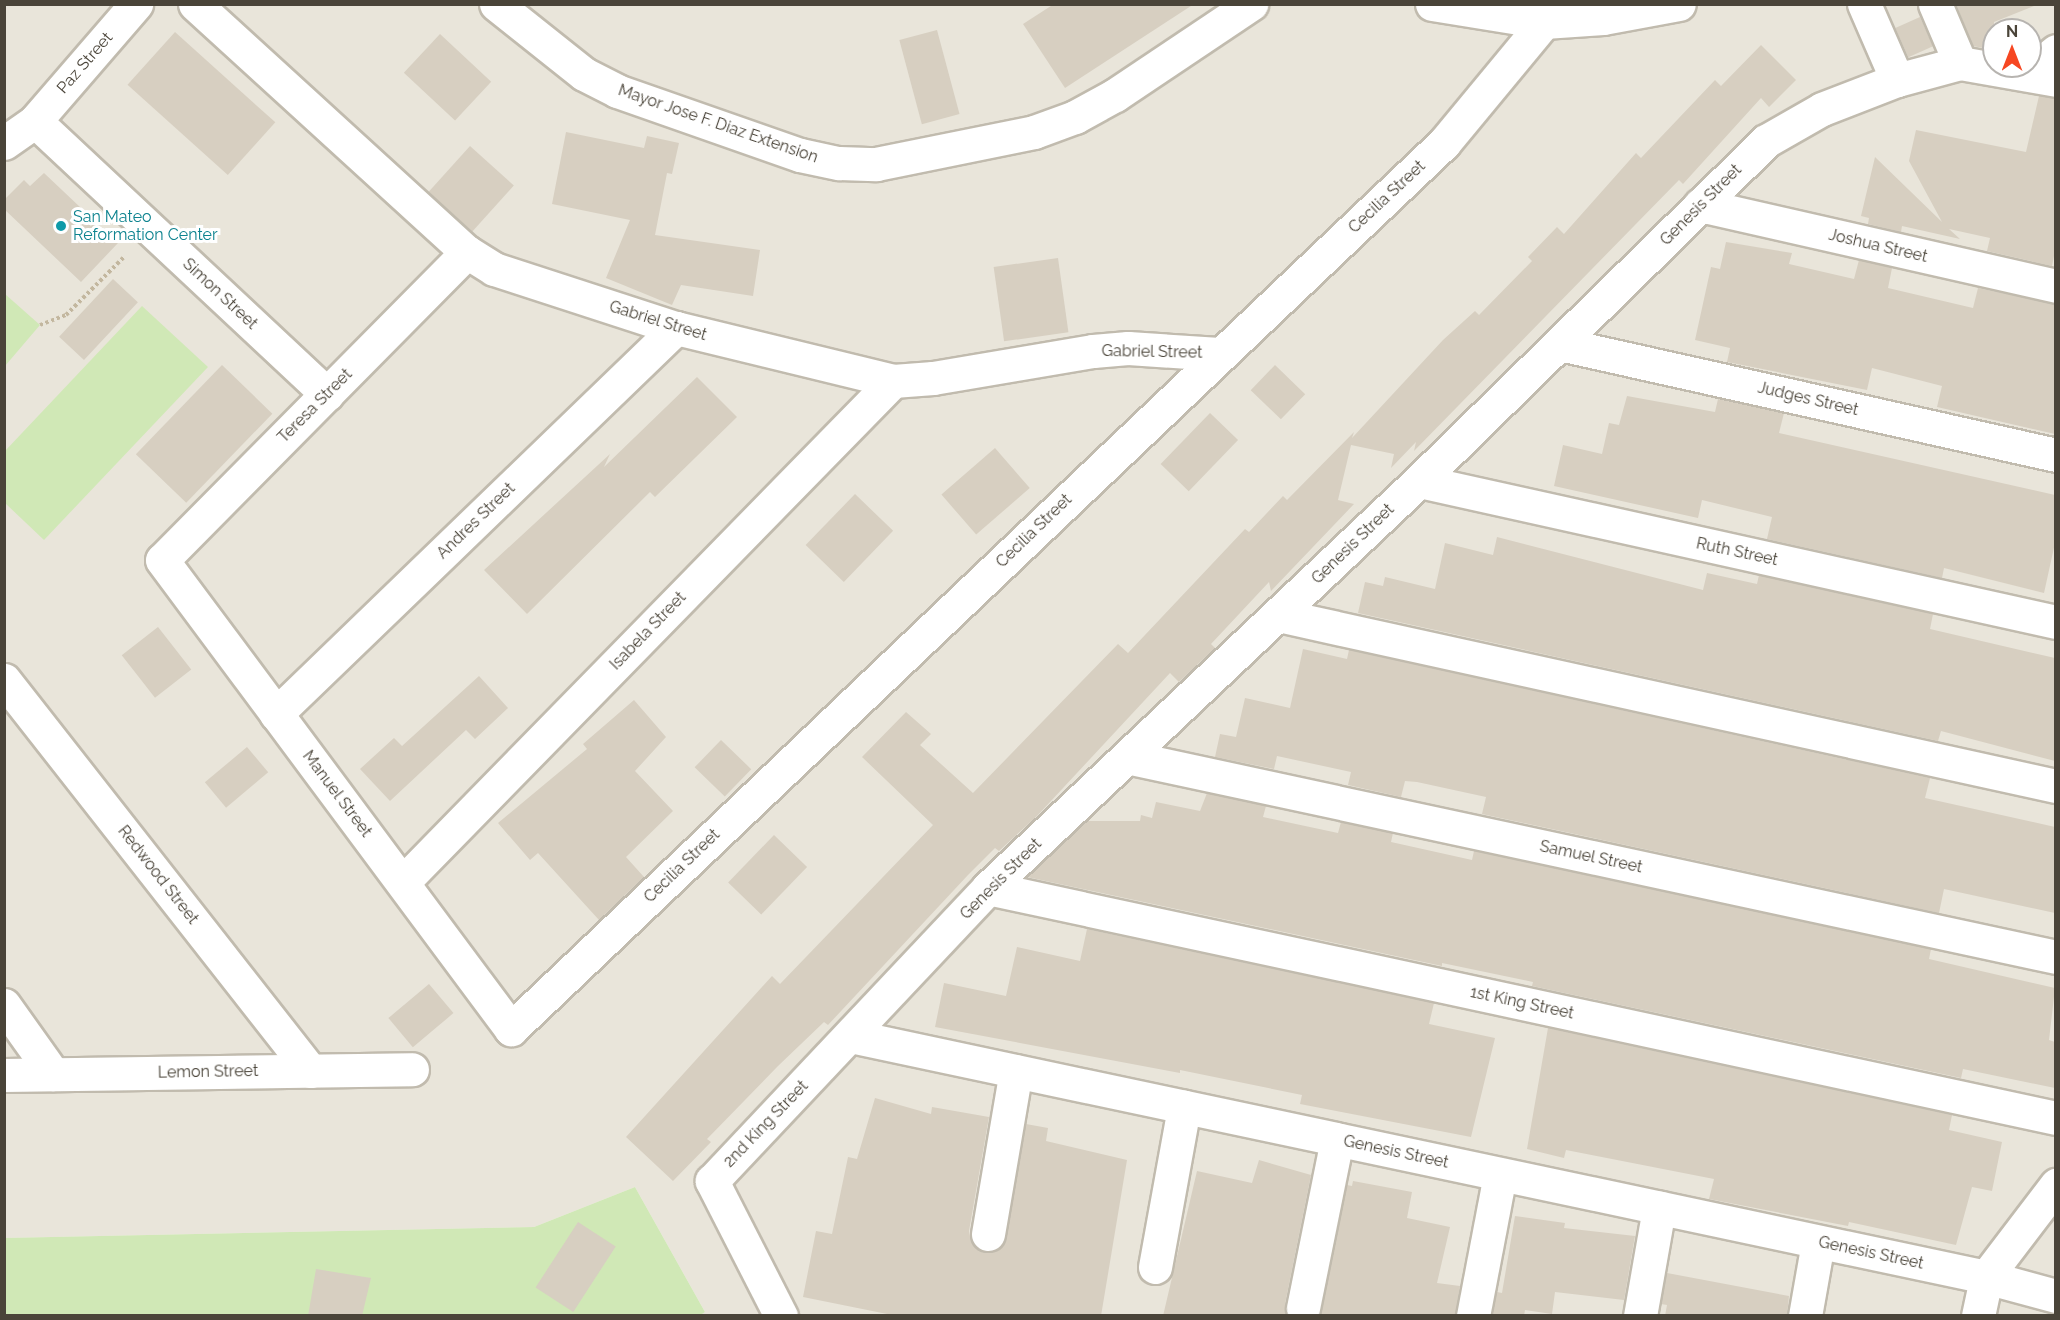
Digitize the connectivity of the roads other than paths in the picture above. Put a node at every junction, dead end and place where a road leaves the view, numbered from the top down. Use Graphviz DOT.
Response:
graph roads {
  1 [pos="136,4"];
  2 [pos="195,4"];
  3 [pos="496,4"];
  4 [pos="1251,4"];
  5 [pos="1431,4"];
  6 [pos="1679,4"];
  7 [pos="1864,4"];
  8 [pos="1935,4"];
  9 [pos="1544,22"];
  10 [pos="2055,51"];
  11 [pos="1960,63"];
  12 [pos="1982,66"];
  13 [pos="2042,76"];
  14 [pos="1897,80"];
  15 [pos="35,121"];
  16 [pos="4,143"];
  17 [pos="1700,205"];
  18 [pos="467,252"];
  19 [pos="2055,286"];
  20 [pos="676,328"];
  21 [pos="1560,344"];
  22 [pos="1219,354"];
  23 [pos="892,381"];
  24 [pos="327,394"];
  25 [pos="2055,454"];
  26 [pos="1419,481"];
  27 [pos="162,560"];
  28 [pos="1278,615"];
  29 [pos="2055,622"];
  30 [pos="4,680"];
  31 [pos="276,714"];
  32 [pos="1127,758"];
  33 [pos="2055,786"];
  34 [pos="404,881"];
  35 [pos="988,888"];
  36 [pos="2055,957"];
  37 [pos="4,1005"];
  38 [pos="511,1029"];
  39 [pos="851,1036"];
  40 [pos="412,1069"];
  41 [pos="311,1071"];
  42 [pos="1016,1071"];
  43 [pos="53,1074"];
  44 [pos="4,1075"];
  45 [pos="1184,1107"];
  46 [pos="2055,1118"];
  47 [pos="1337,1139"];
  48 [pos="1500,1174"];
  49 [pos="2055,1185"];
  50 [pos="1659,1208"];
  51 [pos="988,1234"];
  52 [pos="1818,1242"];
  53 [pos="1155,1267"];
  54 [pos="1986,1277"];
  55 [pos="2055,1296"];
  56 [pos="1303,1308"];
  57 [pos="785,1314"];
  58 [pos="1473,1316"];
  59 [pos="1640,1316"];
  60 [pos="1805,1316"];
  61 [pos="1978,1316"];
  1 -- 15 [label="street, Paz Street"];
  2 -- 18 [label="street, Gabriel Street"];
  3 -- 4 [label="street, Mayor Jose F. Diaz Extension"];
  5 -- 9 [label="street"];
  6 -- 9 [label="street"];
  7 -- 14 [label="street"];
  8 -- 11 [label="street"];
  9 -- 22 [label="street, Cecilia Street"];
  10 -- 13 [label="street, Genesis Street"];
  11 -- 12 [label="street, Genesis Street"];
  11 -- 14 [label="street, Genesis Street"];
  14 -- 17 [label="street, Genesis Street"];
  15 -- 16 [label="street"];
  15 -- 24 [label="street, Simon Street"];
  17 -- 19 [label="street, Joshua Street"];
  17 -- 21 [label="street, Genesis Street"];
  18 -- 20 [label="street, Gabriel Street"];
  18 -- 24 [label="street, Teresa Street"];
  20 -- 23 [label="street, Gabriel Street"];
  20 -- 31 [label="street, Andres Street"];
  21 -- 25 [label="street, Judges Street"];
  21 -- 26 [label="street, Genesis Street"];
  22 -- 23 [label="street, Gabriel Street"];
  22 -- 38 [label="street, Cecilia Street"];
  23 -- 34 [label="street, Isabela Street"];
  24 -- 27 [label="street, Teresa Street"];
  26 -- 28 [label="street, Genesis Street"];
  26 -- 29 [label="street, Ruth Street"];
  27 -- 31 [label="street, Manuel Street"];
  28 -- 32 [label="street, Genesis Street"];
  28 -- 33 [label="street"];
  30 -- 41 [label="street, Redwood Street"];
  31 -- 34 [label="street, Manuel Street"];
  32 -- 35 [label="street, Genesis Street"];
  32 -- 36 [label="street, Samuel Street"];
  34 -- 38 [label="street, Manuel Street"];
  35 -- 39 [label="street, Genesis Street"];
  35 -- 46 [label="street, 1st King Street"];
  37 -- 43 [label="street"];
  39 -- 42 [label="street, Genesis Street"];
  39 -- 57 [label="street, 2nd King Street"];
  40 -- 41 [label="street, Lemon Street"];
  41 -- 43 [label="street, Lemon Street"];
  42 -- 45 [label="street, Genesis Street"];
  42 -- 51 [label="street"];
  43 -- 44 [label="street, Lemon Street"];
  45 -- 47 [label="street, Genesis Street"];
  45 -- 53 [label="street"];
  47 -- 48 [label="street, Genesis Street"];
  47 -- 56 [label="street"];
  48 -- 50 [label="street, Genesis Street"];
  48 -- 58 [label="street"];
  49 -- 54 [label="street"];
  50 -- 52 [label="street, Genesis Street"];
  50 -- 59 [label="street"];
  52 -- 54 [label="street, Genesis Street"];
  52 -- 60 [label="street"];
  54 -- 55 [label="street, Genesis Street"];
  54 -- 61 [label="street"];
}
